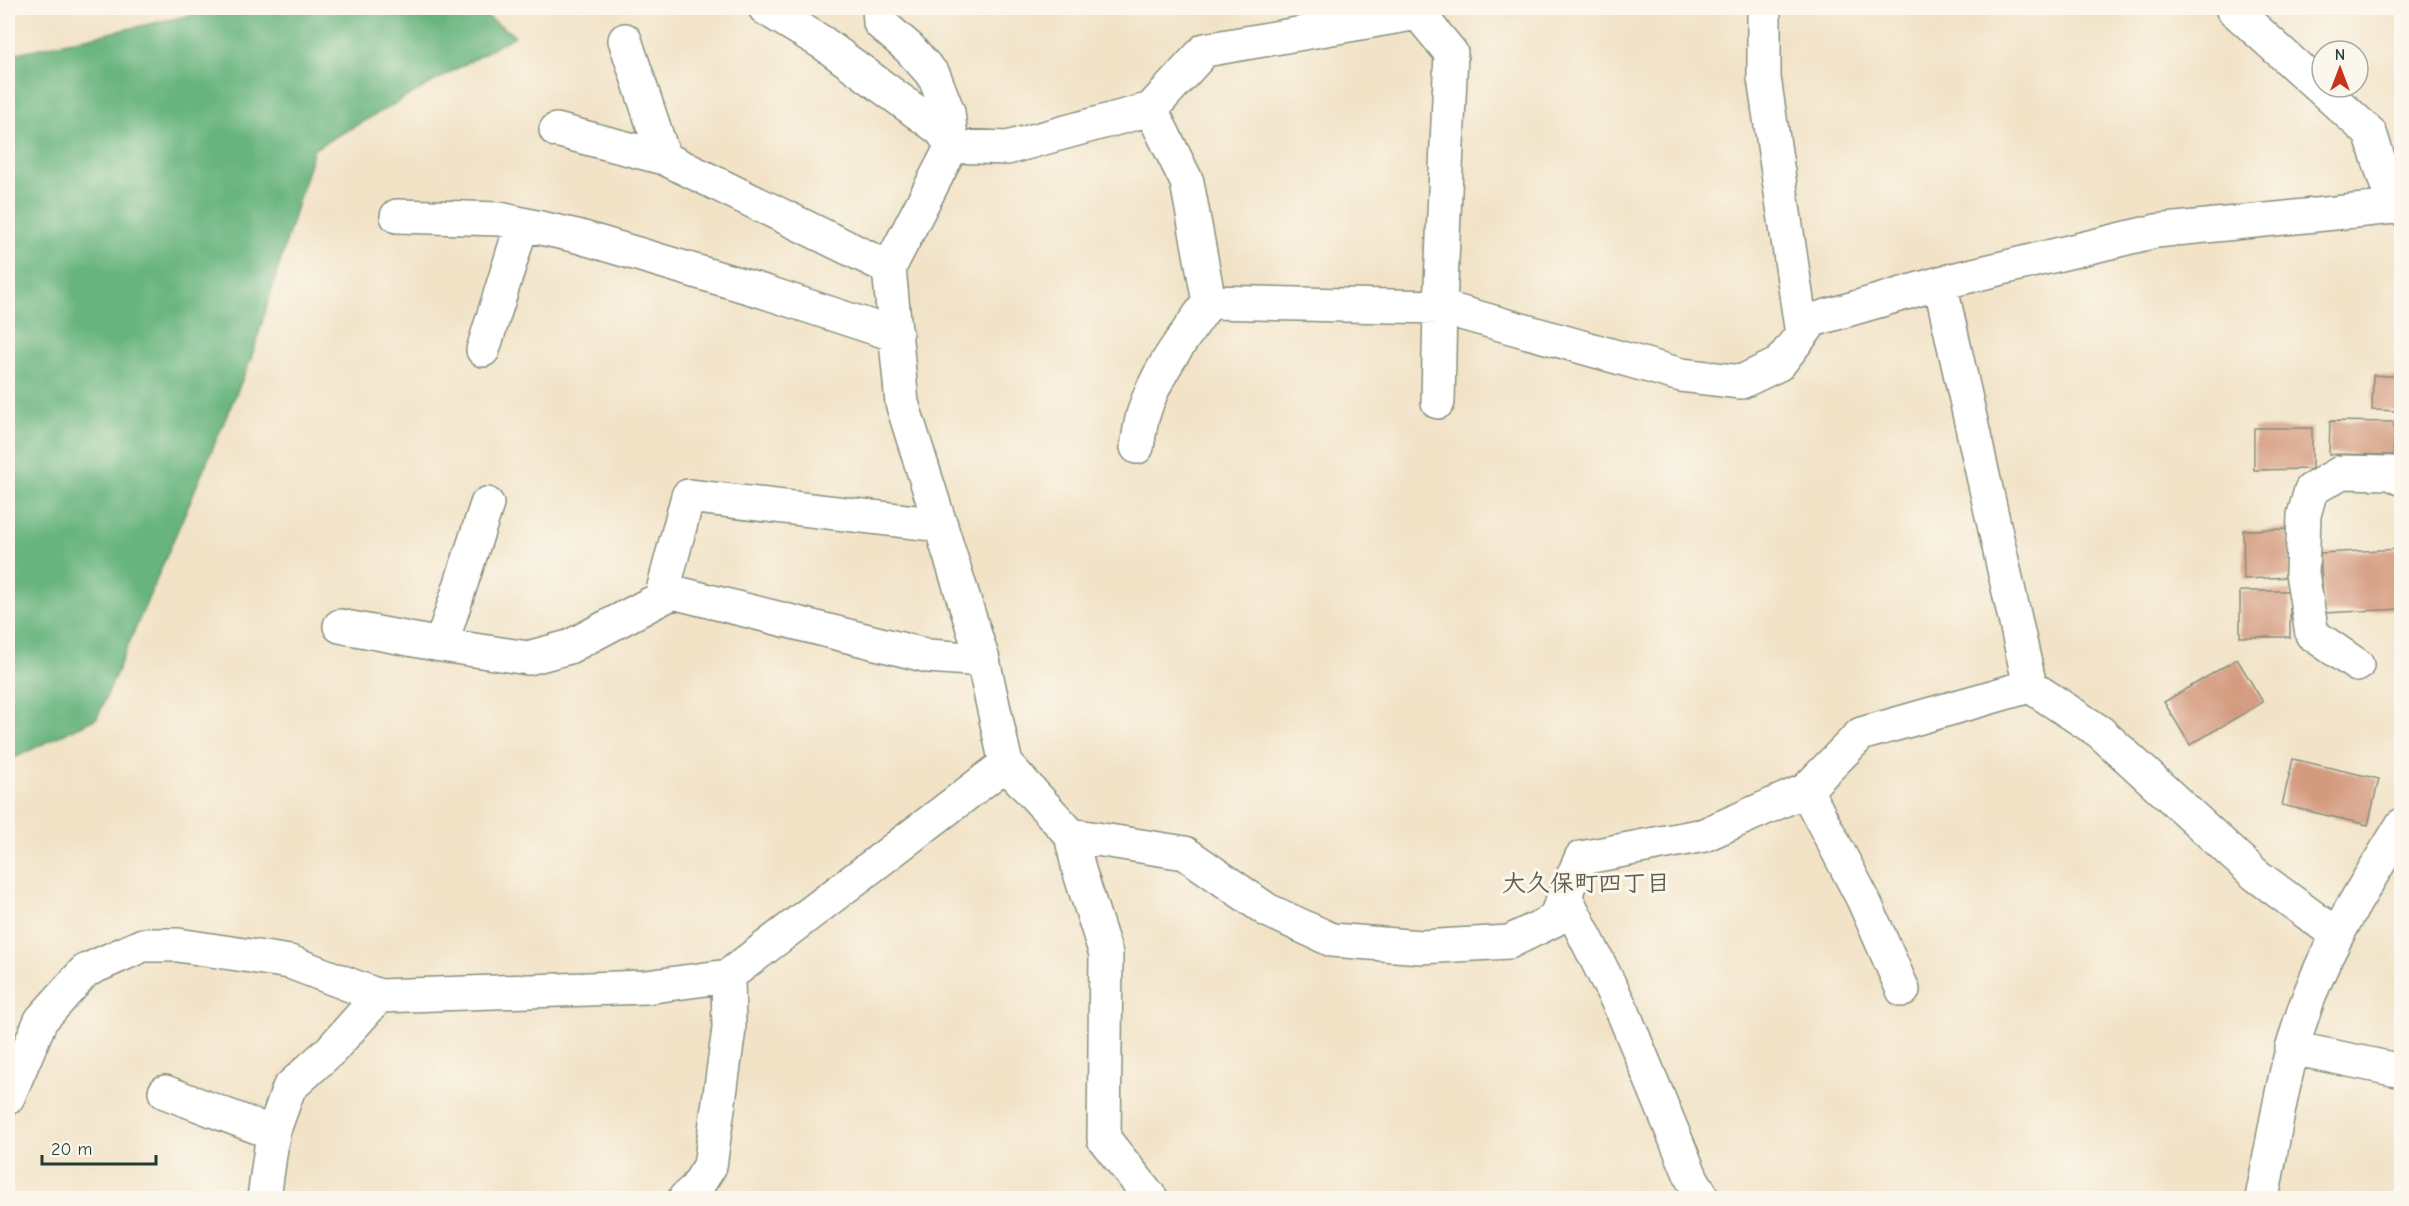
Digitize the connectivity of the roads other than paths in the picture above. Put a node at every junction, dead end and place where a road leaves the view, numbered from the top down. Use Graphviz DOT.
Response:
graph roads {
  1 [pos="765,8"];
  2 [pos="879,8"];
  3 [pos="1764,8"];
  4 [pos="2232,8"];
  5 [pos="1417,10"];
  6 [pos="625,40"];
  7 [pos="1151,109"];
  8 [pos="556,130"];
  9 [pos="952,146"];
  10 [pos="664,158"];
  11 [pos="2400,205"];
  12 [pos="397,216"];
  13 [pos="522,224"];
  14 [pos="889,268"];
  15 [pos="1940,283"];
  16 [pos="1209,302"];
  17 [pos="1440,307"];
  18 [pos="1802,334"];
  19 [pos="896,335"];
  20 [pos="483,350"];
  21 [pos="1438,402"];
  22 [pos="1137,447"];
  23 [pos="2402,479"];
  24 [pos="487,504"];
  25 [pos="941,525"];
  26 [pos="661,598"];
  27 [pos="340,626"];
  28 [pos="441,645"];
  29 [pos="983,660"];
  30 [pos="2357,664"];
  31 [pos="2030,686"];
  32 [pos="1006,764"];
  33 [pos="1806,790"];
  34 [pos="2402,825"];
  35 [pos="1071,835"];
  36 [pos="1565,896"];
  37 [pos="2337,935"];
  38 [pos="728,976"];
  39 [pos="1902,990"];
  40 [pos="379,996"];
  41 [pos="2292,1048"];
  42 [pos="2402,1071"];
  43 [pos="165,1092"];
  44 [pos="8,1097"];
  45 [pos="273,1133"];
  46 [pos="264,1198"];
  47 [pos="685,1198"];
  48 [pos="1151,1198"];
  49 [pos="1703,1198"];
  50 [pos="2262,1198"];
  1 -- 9 [label="street"];
  2 -- 9 [label="street"];
  3 -- 18 [label="street"];
  4 -- 11 [label="street"];
  5 -- 7 [label="street"];
  5 -- 17 [label="street"];
  6 -- 10 [label="street"];
  7 -- 9 [label="street"];
  7 -- 16 [label="street"];
  8 -- 10 [label="street"];
  9 -- 14 [label="street"];
  10 -- 14 [label="street"];
  11 -- 15 [label="street"];
  12 -- 13 [label="street"];
  13 -- 19 [label="street"];
  13 -- 20 [label="street"];
  14 -- 19 [label="street"];
  15 -- 18 [label="street"];
  15 -- 31 [label="street"];
  16 -- 17 [label="street"];
  16 -- 22 [label="street"];
  17 -- 18 [label="street"];
  17 -- 21 [label="street"];
  19 -- 25 [label="street"];
  23 -- 30 [label="street"];
  24 -- 28 [label="street"];
  25 -- 26 [label="street"];
  25 -- 29 [label="street"];
  26 -- 28 [label="street"];
  26 -- 29 [label="street"];
  27 -- 28 [label="street"];
  29 -- 32 [label="street"];
  31 -- 33 [label="street"];
  31 -- 37 [label="street"];
  32 -- 35 [label="street"];
  32 -- 38 [label="street"];
  33 -- 36 [label="street"];
  33 -- 39 [label="street"];
  34 -- 37 [label="street"];
  35 -- 36 [label="street"];
  35 -- 48 [label="street"];
  36 -- 49 [label="street"];
  37 -- 41 [label="street"];
  38 -- 40 [label="street"];
  38 -- 47 [label="street"];
  40 -- 44 [label="street"];
  40 -- 45 [label="street"];
  41 -- 42 [label="street"];
  41 -- 50 [label="street"];
  43 -- 45 [label="street"];
  45 -- 46 [label="street"];
}
